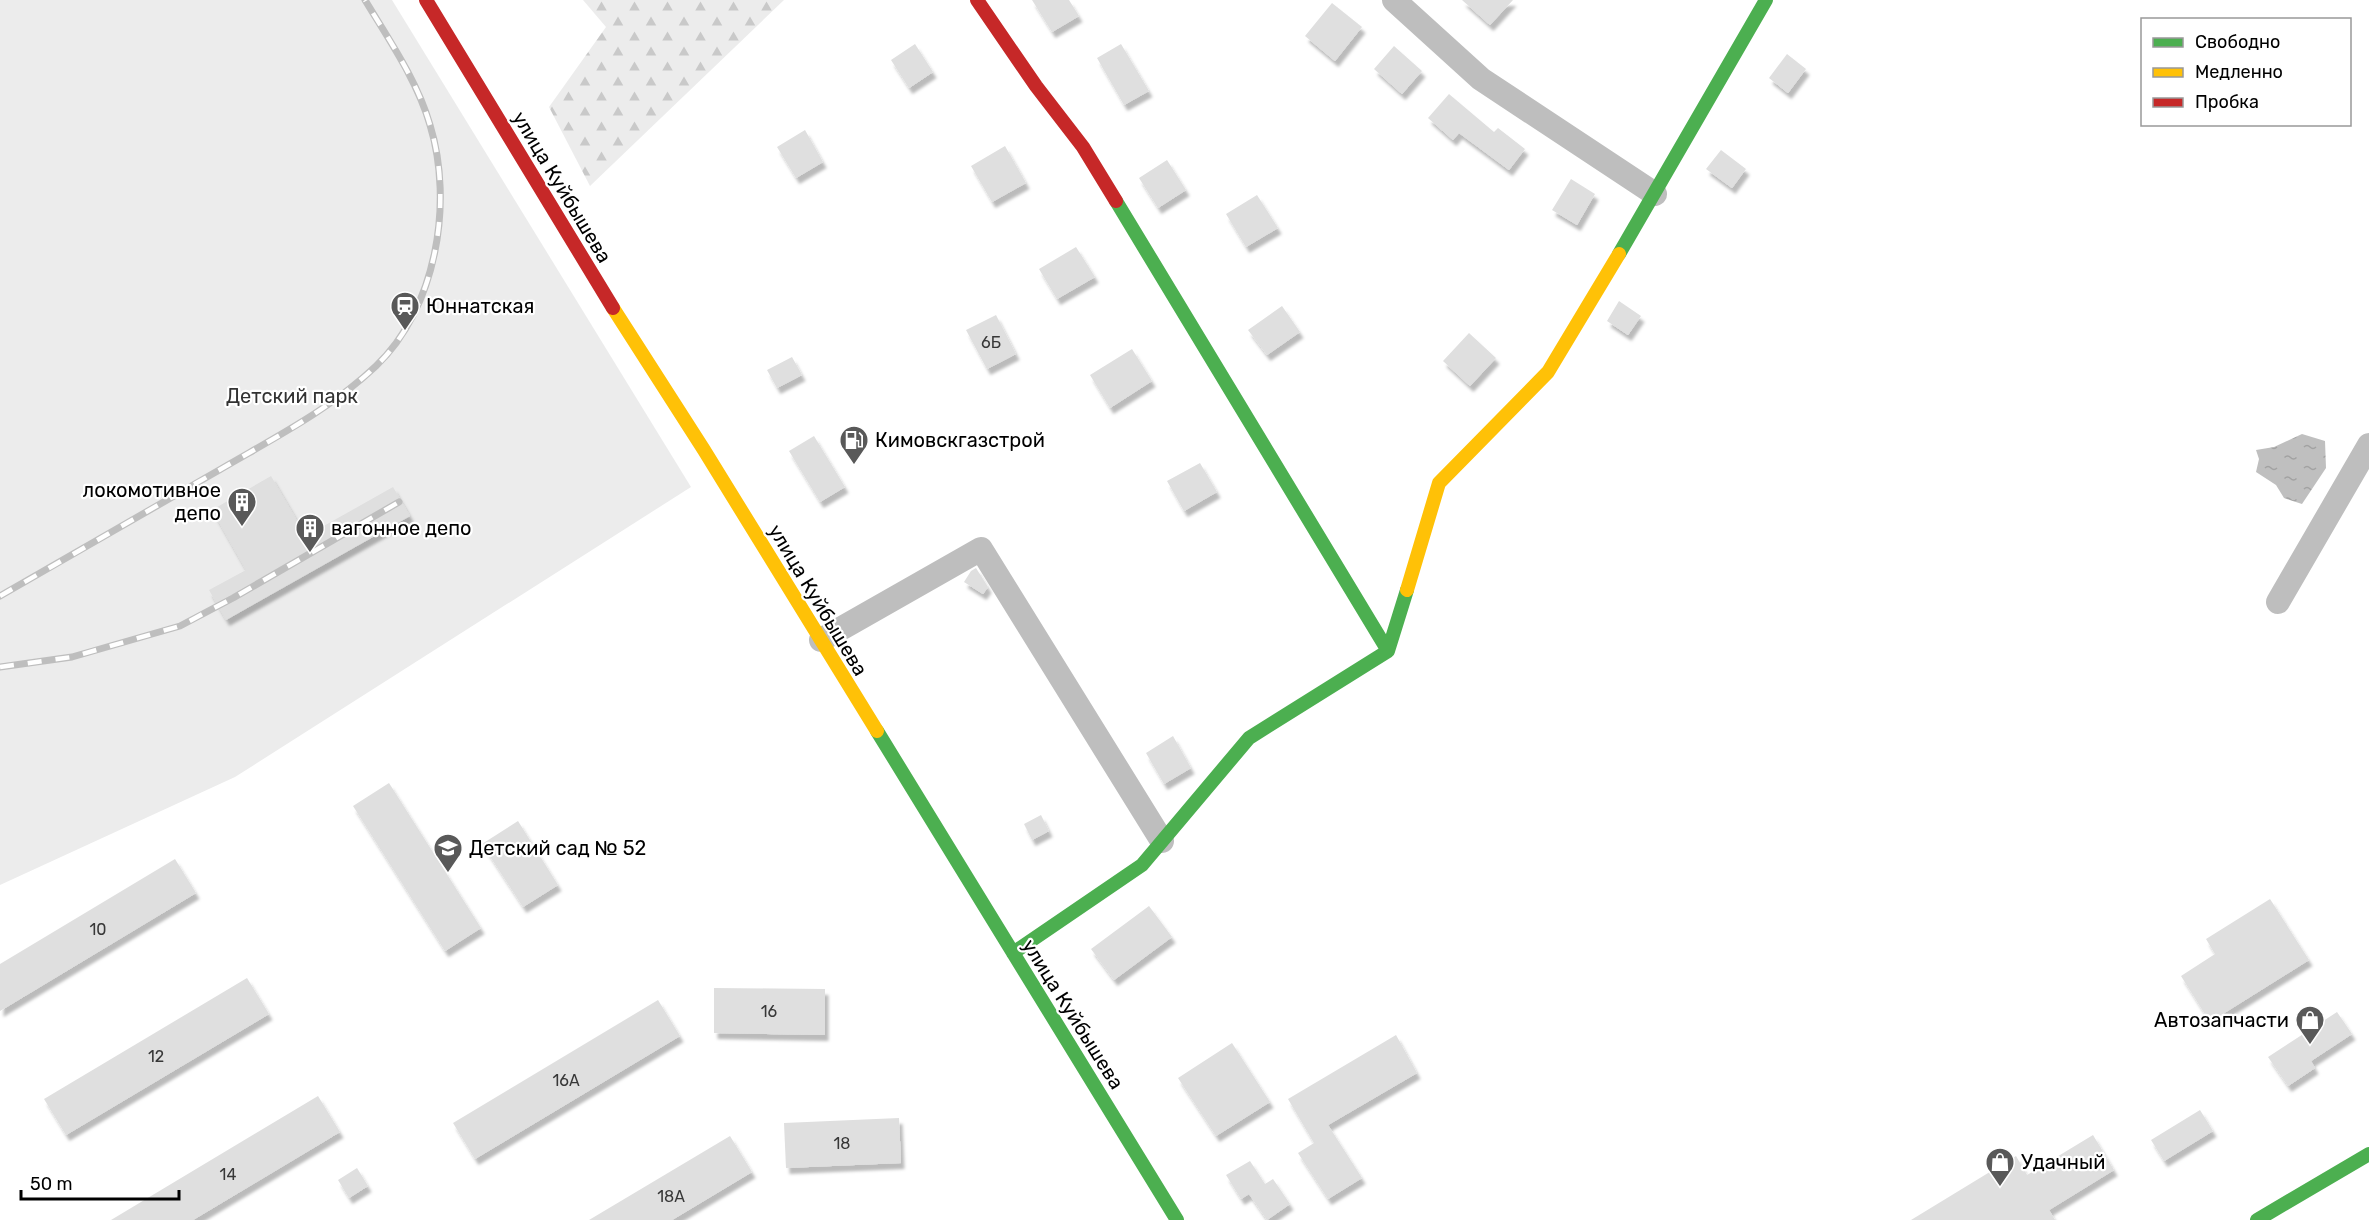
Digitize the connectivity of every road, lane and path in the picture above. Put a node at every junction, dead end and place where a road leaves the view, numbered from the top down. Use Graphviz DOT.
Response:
graph roads {
  1 [pos="426,0"];
  2 [pos="977,0"];
  3 [pos="1394,0"];
  4 [pos="1766,0"];
  5 [pos="1655,194"];
  6 [pos="2369,445"];
  7 [pos="2278,602"];
  8 [pos="820,640"];
  9 [pos="1388,651"];
  10 [pos="1162,841"];
  11 [pos="1012,953"];
  12 [pos="2369,1154"];
  13 [pos="1177,1220"];
  14 [pos="2257,1220"];
  1 -- 8 [label="street, улица Куйбышева"];
  2 -- 9 [label="street"];
  3 -- 5 [label="street"];
  4 -- 5 [label="street"];
  5 -- 9 [label="street"];
  6 -- 7 [label="street"];
  8 -- 10 [label="street"];
  8 -- 11 [label="street, улица Куйбышева"];
  9 -- 10 [label="street"];
  10 -- 11 [label="street"];
  11 -- 13 [label="street, улица Куйбышева"];
  12 -- 14 [label="street"];
}
